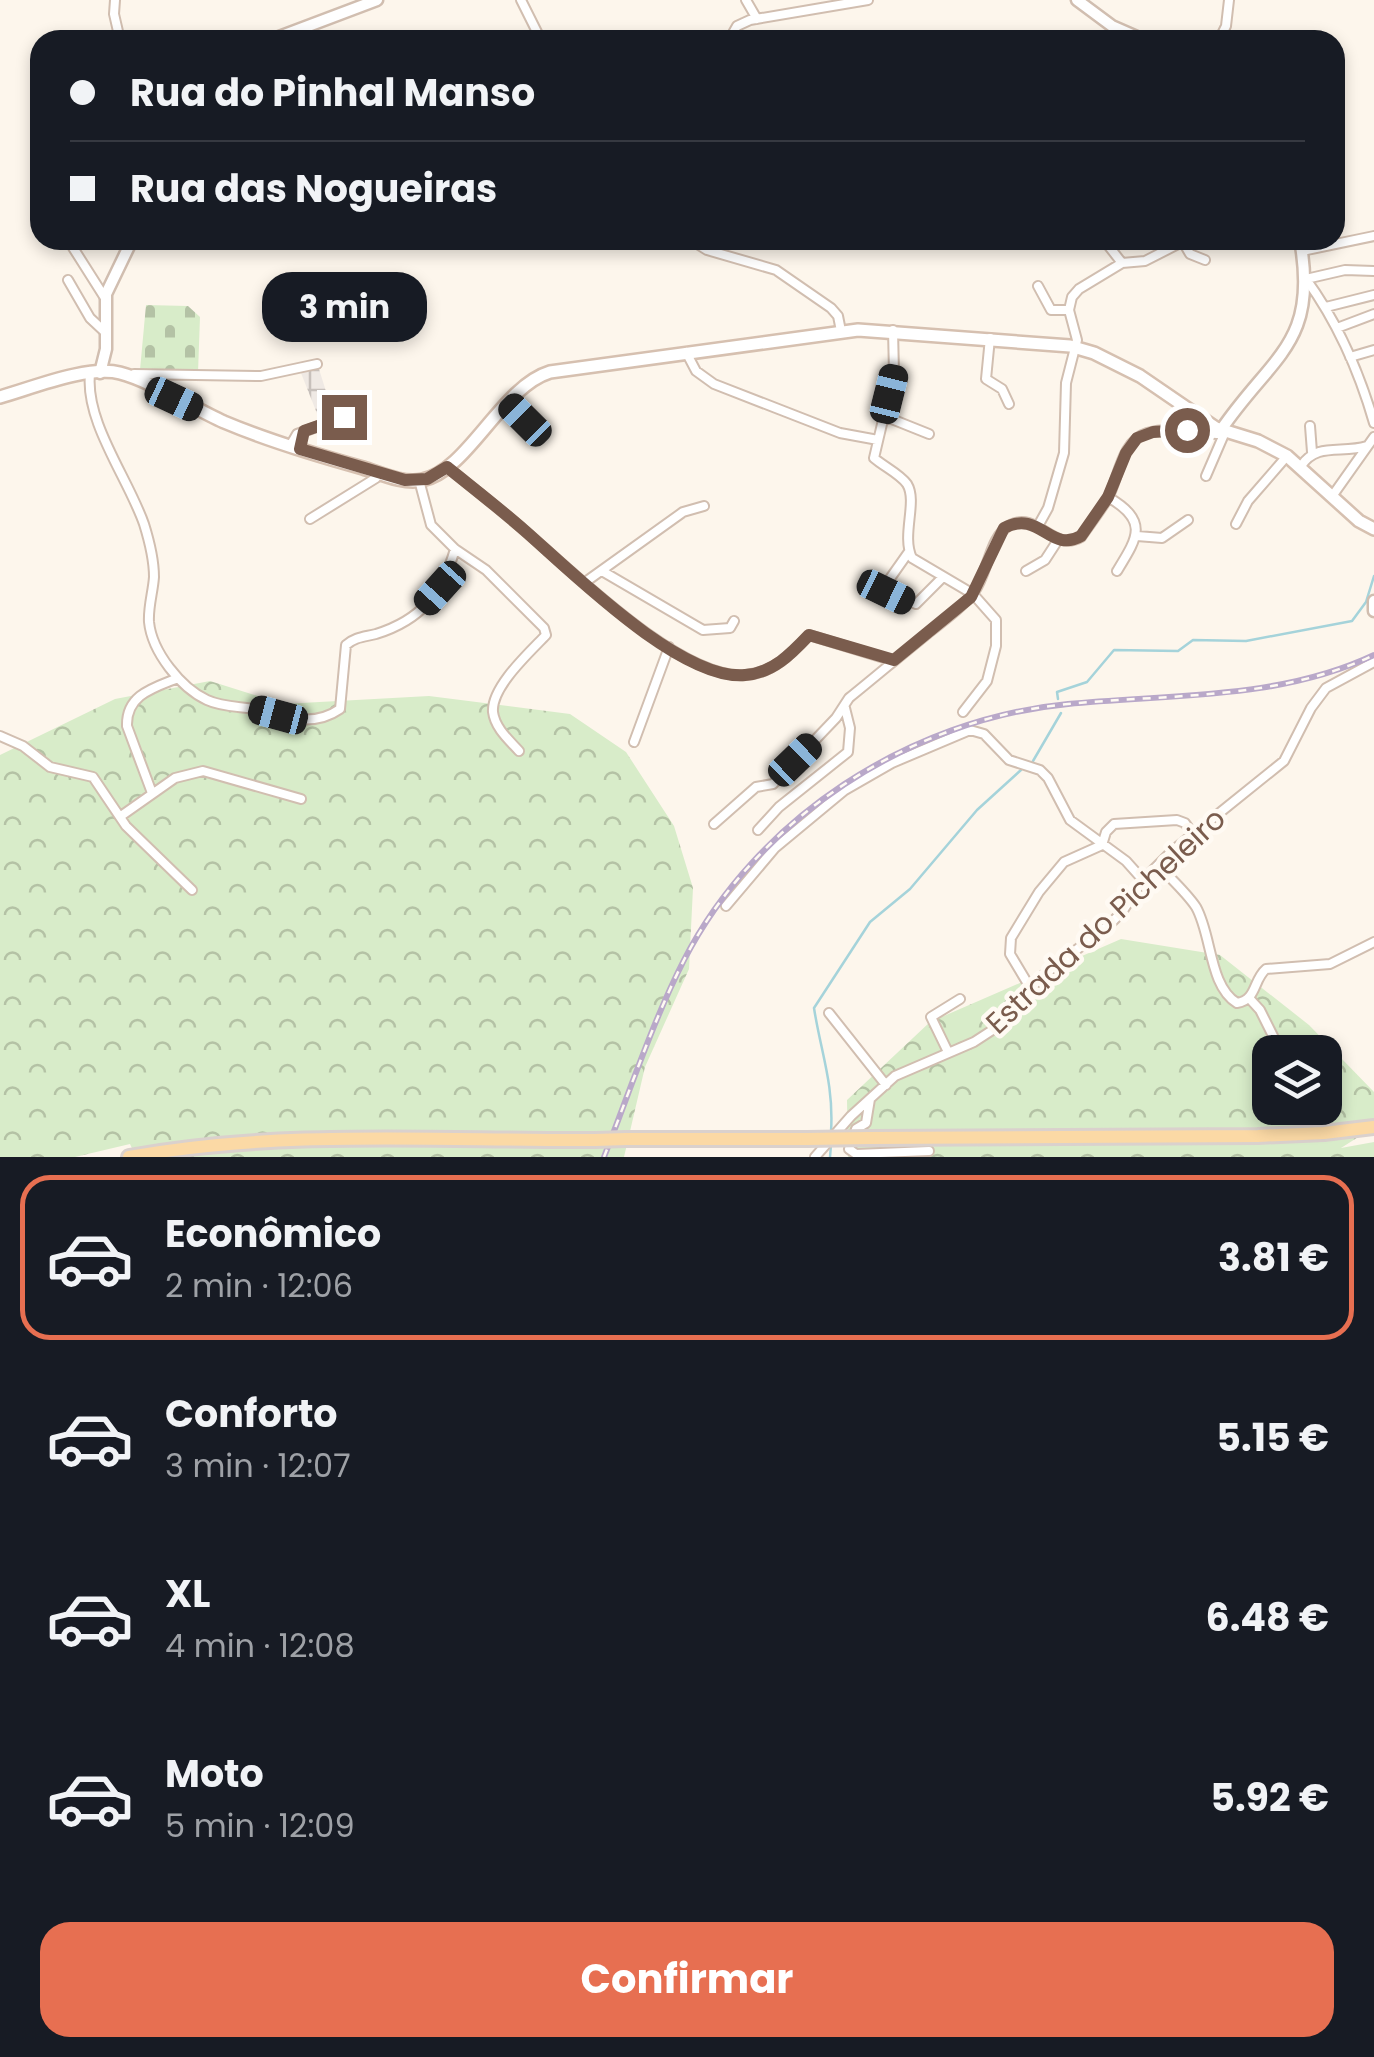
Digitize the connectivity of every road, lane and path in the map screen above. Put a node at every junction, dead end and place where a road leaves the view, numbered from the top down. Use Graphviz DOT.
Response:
graph roads {
  1 [pos="115,0"];
  2 [pos="376,0"];
  3 [pos="520,0"];
  4 [pos="746,0"];
  5 [pos="807,0"];
  6 [pos="868,0"];
  7 [pos="1077,0"];
  8 [pos="1229,0"];
  9 [pos="846,2"];
  10 [pos="813,11"];
  11 [pos="757,20"];
  12 [pos="118,30"];
  13 [pos="297,30"];
  14 [pos="536,30"];
  15 [pos="735,30"];
  16 [pos="1121,30"];
  17 [pos="1224,30"];
  18 [pos="1374,236"];
  19 [pos="1345,240"];
  20 [pos="75,250"];
  21 [pos="127,250"];
  22 [pos="707,250"];
  23 [pos="1112,250"];
  24 [pos="1166,250"];
  25 [pos="1188,250"];
  26 [pos="1302,250"];
  27 [pos="1205,260"];
  28 [pos="1122,263"];
  29 [pos="1374,272"];
  30 [pos="1306,279"];
  31 [pos="68,280"];
  32 [pos="1038,286"];
  33 [pos="1374,295"];
  34 [pos="105,298"];
  35 [pos="1326,307"];
  36 [pos="1069,310"];
  37 [pos="1374,314"];
  38 [pos="1337,328"];
  39 [pos="894,330"];
  40 [pos="841,331"];
  41 [pos="105,332"];
  42 [pos="990,338"];
  43 [pos="1076,347"];
  44 [pos="106,348"];
  45 [pos="1374,350"];
  46 [pos="686,352"];
  47 [pos="1350,357"];
  48 [pos="317,364"];
  49 [pos="95,373"];
  50 [pos="122,374"];
  51 [pos="0,397"];
  52 [pos="508,403"];
  53 [pos="1009,404"];
  54 [pos="343,412"];
  55 [pos="884,416"];
  56 [pos="1374,423"];
  57 [pos="1310,426"];
  58 [pos="1223,431"];
  59 [pos="929,434"];
  60 [pos="542,436"];
  61 [pos="1374,437"];
  62 [pos="878,440"];
  63 [pos="1367,446"];
  64 [pos="295,448"];
  65 [pos="1312,452"];
  66 [pos="1287,456"];
  67 [pos="1300,466"];
  68 [pos="447,467"];
  69 [pos="378,472"];
  70 [pos="1206,476"];
  71 [pos="419,480"];
  72 [pos="1332,495"];
  73 [pos="1108,497"];
  74 [pos="704,506"];
  75 [pos="310,519"];
  76 [pos="1188,520"];
  77 [pos="1236,524"];
  78 [pos="1038,526"];
  79 [pos="1374,529"];
  80 [pos="1137,536"];
  81 [pos="1058,540"];
  82 [pos="454,550"];
  83 [pos="908,552"];
  84 [pos="602,571"];
  85 [pos="1118,571"];
  86 [pos="1026,572"];
  87 [pos="943,577"];
  88 [pos="584,583"];
  89 [pos="973,594"];
  90 [pos="1374,601"];
  91 [pos="1374,611"];
  92 [pos="734,621"];
  93 [pos="669,647"];
  94 [pos="894,660"];
  95 [pos="1374,662"];
  96 [pos="178,678"];
  97 [pos="845,706"];
  98 [pos="963,712"];
  99 [pos="0,736"];
  100 [pos="634,742"];
  101 [pos="520,750"];
  102 [pos="152,793"];
  103 [pos="301,798"];
  104 [pos="121,816"];
  105 [pos="714,824"];
  106 [pos="758,830"];
  107 [pos="1193,834"];
  108 [pos="1102,845"];
  109 [pos="1158,865"];
  110 [pos="1143,880"];
  111 [pos="192,890"];
  112 [pos="726,906"];
  113 [pos="1374,942"];
  114 [pos="1031,989"];
  115 [pos="1248,998"];
  116 [pos="960,999"];
  117 [pos="829,1013"];
  118 [pos="1272,1035"];
  119 [pos="948,1052"];
  120 [pos="886,1085"];
  121 [pos="870,1099"];
  122 [pos="1374,1127"];
  123 [pos="929,1151"];
  124 [pos="129,1157"];
  125 [pos="815,1157"];
  1 -- 12 [label="street"];
  2 -- 13 [label="street"];
  3 -- 14 [label="street"];
  4 -- 11 [label="street"];
  5 -- 10 [label="street"];
  6 -- 9 [label="street"];
  7 -- 16 [label="street"];
  8 -- 17 [label="street"];
  9 -- 10 [label="street"];
  10 -- 11 [label="street"];
  11 -- 15 [label="street"];
  18 -- 19 [label="street"];
  20 -- 34 [label="street"];
  21 -- 34 [label="street"];
  22 -- 40 [label="street"];
  23 -- 28 [label="street"];
  24 -- 28 [label="street"];
  25 -- 27 [label="street"];
  26 -- 30 [label="street"];
  28 -- 36 [label="street"];
  29 -- 30 [label="street"];
  30 -- 35 [label="street"];
  30 -- 58 [label="street"];
  31 -- 41 [label="street"];
  32 -- 36 [label="street"];
  33 -- 35 [label="street"];
  34 -- 41 [label="street"];
  35 -- 38 [label="street"];
  36 -- 43 [label="street"];
  37 -- 38 [label="street"];
  38 -- 47 [label="street"];
  39 -- 40 [label="main road"];
  39 -- 42 [label="main road"];
  39 -- 55 [label="street"];
  40 -- 46 [label="main road"];
  41 -- 44 [label="street"];
  42 -- 43 [label="main road"];
  42 -- 53 [label="street"];
  43 -- 58 [label="main road"];
  43 -- 78 [label="street"];
  44 -- 49 [label="street"];
  44 -- 50 [label="street"];
  45 -- 47 [label="street"];
  46 -- 52 [label="main road"];
  46 -- 62 [label="street"];
  47 -- 56 [label="street"];
  48 -- 50 [label="street"];
  49 -- 50 [label="main road"];
  49 -- 51 [label="main road"];
  49 -- 96 [label="street"];
  50 -- 64 [label="main road"];
  52 -- 60 [label="street"];
  52 -- 68 [label="main road"];
  54 -- 64 [label="street"];
  55 -- 59 [label="street"];
  55 -- 62 [label="street"];
  57 -- 65 [label="street"];
  58 -- 66 [label="main road"];
  58 -- 70 [label="street"];
  58 -- 73 [label="street"];
  61 -- 63 [label="street"];
  62 -- 83 [label="street"];
  63 -- 65 [label="street"];
  63 -- 72 [label="street"];
  64 -- 69 [label="main road"];
  65 -- 67 [label="street"];
  66 -- 67 [label="main road"];
  66 -- 77 [label="street"];
  67 -- 72 [label="main road"];
  68 -- 71 [label="main road"];
  68 -- 88 [label="street"];
  69 -- 71 [label="main road"];
  69 -- 75 [label="street"];
  71 -- 82 [label="street"];
  72 -- 79 [label="main road"];
  73 -- 80 [label="street"];
  73 -- 81 [label="street"];
  74 -- 84 [label="street"];
  76 -- 80 [label="street"];
  78 -- 81 [label="street"];
  78 -- 89 [label="street"];
  80 -- 85 [label="street"];
  81 -- 86 [label="street"];
  82 -- 96 [label="street"];
  82 -- 101 [label="street"];
  83 -- 87 [label="street"];
  83 -- 87 [label="street"];
  84 -- 88 [label="street"];
  84 -- 92 [label="street"];
  87 -- 89 [label="street"];
  88 -- 93 [label="street"];
  89 -- 94 [label="street"];
  89 -- 98 [label="street"];
  90 -- 91 [label="street"];
  93 -- 94 [label="street"];
  93 -- 100 [label="street"];
  94 -- 97 [label="street"];
  95 -- 107 [label="street, Estrada do Picheleiro"];
  96 -- 102 [label="street"];
  97 -- 105 [label="street"];
  97 -- 106 [label="street"];
  99 -- 104 [label="street"];
  102 -- 103 [label="street"];
  102 -- 104 [label="street"];
  104 -- 111 [label="street"];
  107 -- 108 [label="street"];
  107 -- 109 [label="street, Estrada do Picheleiro"];
  108 -- 110 [label="street"];
  108 -- 112 [label="street"];
  108 -- 114 [label="street"];
  109 -- 110 [label="street, Estrada do Picheleiro"];
  109 -- 115 [label="street"];
  110 -- 114 [label="street, Estrada do Picheleiro"];
  113 -- 115 [label="street"];
  114 -- 119 [label="street, Estrada do Picheleiro"];
  115 -- 118 [label="street"];
  116 -- 119 [label="street"];
  117 -- 120 [label="street"];
  119 -- 120 [label="street, Estrada do Picheleiro"];
  120 -- 121 [label="street, Estrada do Picheleiro"];
  121 -- 123 [label="street"];
  121 -- 125 [label="street, Estrada do Picheleiro"];
  122 -- 124 [label="main road, bridge"];
}
